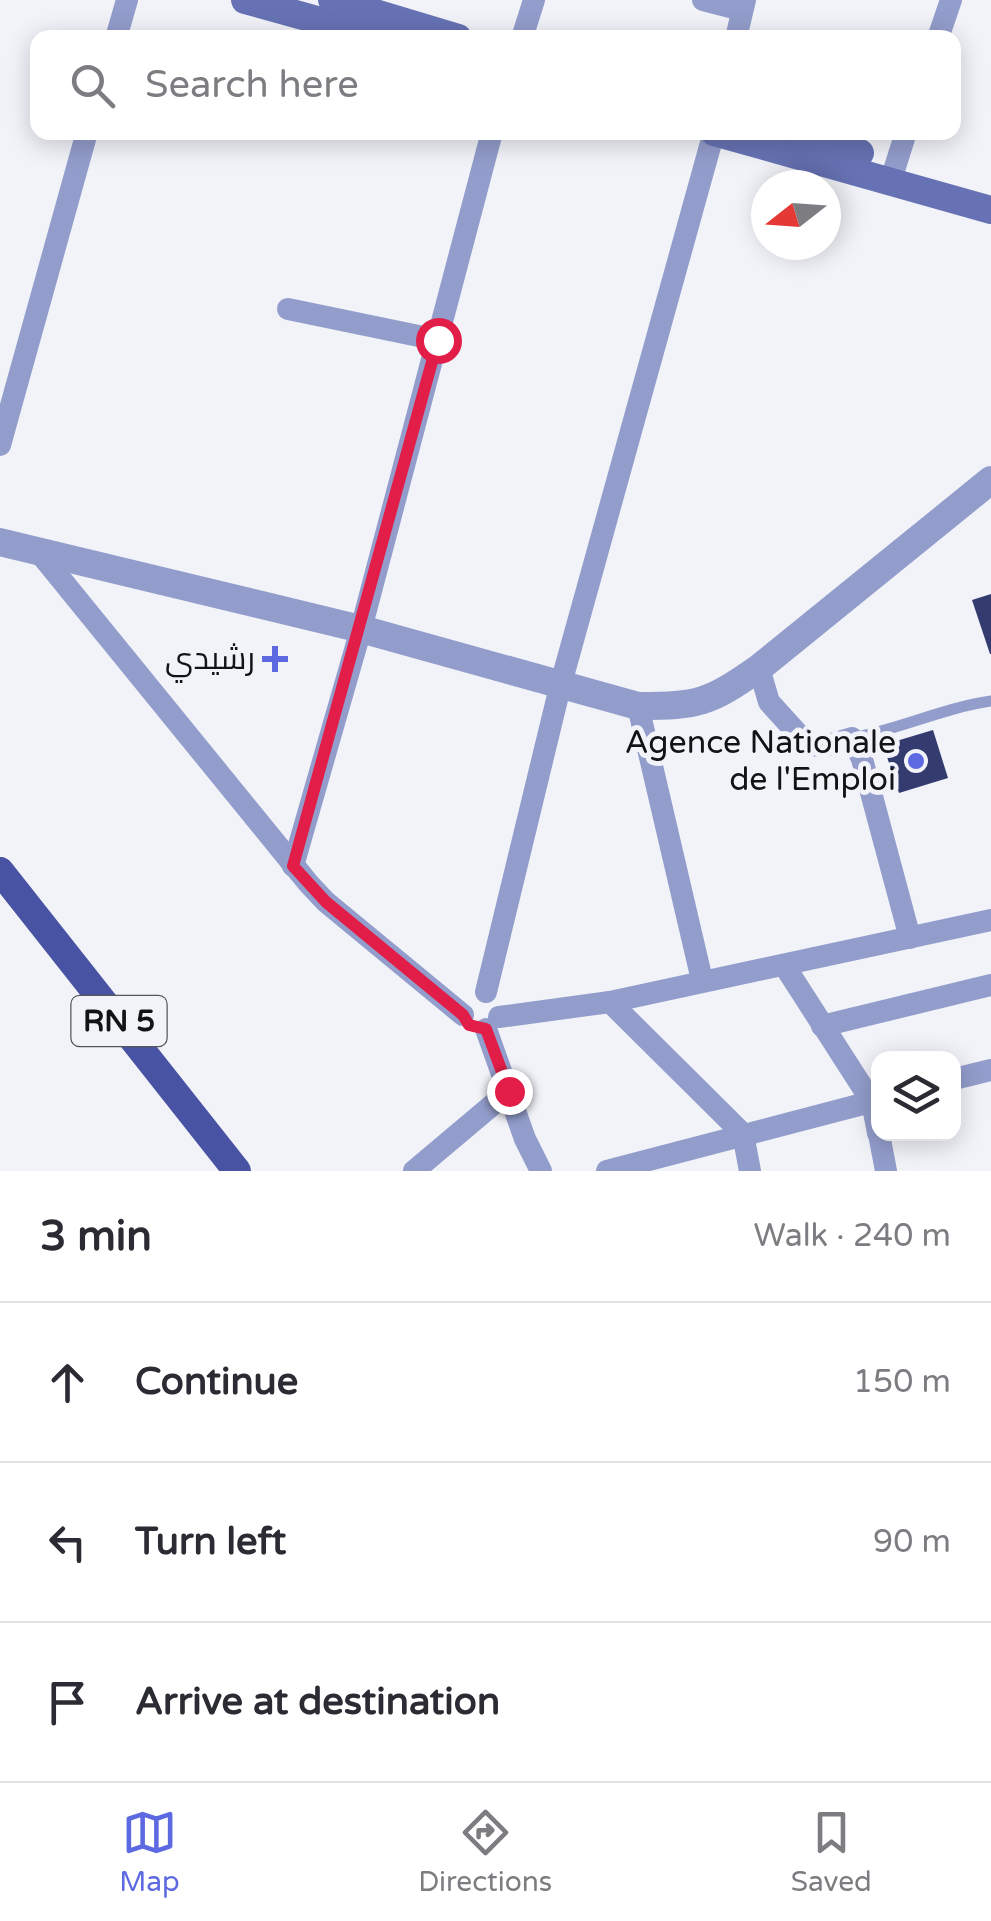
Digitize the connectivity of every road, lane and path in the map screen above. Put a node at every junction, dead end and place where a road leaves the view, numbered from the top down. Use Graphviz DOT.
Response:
graph roads {
  1 [pos="127,0"];
  2 [pos="244,0"];
  3 [pos="332,0"];
  4 [pos="534,0"];
  5 [pos="703,0"];
  6 [pos="951,0"];
  7 [pos="743,5"];
  8 [pos="118,30"];
  9 [pos="353,30"];
  10 [pos="431,30"];
  11 [pos="525,30"];
  12 [pos="738,30"];
  13 [pos="941,30"];
  14 [pos="86,140"];
  15 [pos="490,140"];
  16 [pos="712,140"];
  17 [pos="750,140"];
  18 [pos="815,140"];
  19 [pos="903,140"];
  20 [pos="893,172"];
  21 [pos="991,192"];
  22 [pos="991,210"];
  23 [pos="288,309"];
  24 [pos="438,340"];
  25 [pos="0,445"];
  26 [pos="991,480"];
  27 [pos="0,542"];
  28 [pos="38,551"];
  29 [pos="360,629"];
  30 [pos="759,668"];
  31 [pos="560,687"];
  32 [pos="991,700"];
  33 [pos="638,706"];
  34 [pos="852,738"];
  35 [pos="293,866"];
  36 [pos="0,871"];
  37 [pos="991,920"];
  38 [pos="910,938"];
  39 [pos="784,964"];
  40 [pos="702,980"];
  41 [pos="991,985"];
  42 [pos="486,992"];
  43 [pos="610,1002"];
  44 [pos="463,1015"];
  45 [pos="492,1023"];
  46 [pos="822,1026"];
  47 [pos="991,1070"];
  48 [pos="961,1077"];
  49 [pos="509,1091"];
  50 [pos="871,1095"];
  51 [pos="871,1102"];
  52 [pos="742,1134"];
  53 [pos="880,1141"];
  54 [pos="237,1171"];
  55 [pos="414,1171"];
  56 [pos="541,1171"];
  57 [pos="607,1171"];
  58 [pos="750,1171"];
  59 [pos="886,1171"];
  1 -- 8 [label="street"];
  2 -- 9 [label="main road"];
  3 -- 10 [label="main road"];
  4 -- 11 [label="street"];
  5 -- 7 [label="street"];
  6 -- 13 [label="street"];
  7 -- 12 [label="street"];
  14 -- 25 [label="street"];
  15 -- 24 [label="street"];
  16 -- 31 [label="street"];
  17 -- 20 [label="main road"];
  18 -- 20 [label="main road"];
  19 -- 20 [label="street"];
  20 -- 21 [label="main road"];
  20 -- 22 [label="main road"];
  23 -- 24 [label="street"];
  24 -- 29 [label="street"];
  26 -- 30 [label="street"];
  27 -- 28 [label="street"];
  28 -- 29 [label="street"];
  28 -- 35 [label="street"];
  29 -- 31 [label="street"];
  29 -- 35 [label="street"];
  30 -- 33 [label="street"];
  30 -- 34 [label="street"];
  31 -- 33 [label="street"];
  31 -- 42 [label="street"];
  32 -- 34 [label="lane"];
  33 -- 40 [label="street"];
  34 -- 38 [label="street"];
  35 -- 44 [label="street"];
  36 -- 54 [label="main road, RN 5"];
  37 -- 38 [label="street"];
  38 -- 39 [label="street"];
  39 -- 40 [label="street"];
  39 -- 46 [label="street"];
  40 -- 43 [label="street"];
  41 -- 46 [label="street"];
  42 -- 44 [label="street"];
  42 -- 45 [label="street"];
  43 -- 45 [label="street"];
  43 -- 52 [label="street"];
  44 -- 45 [label="street"];
  45 -- 49 [label="street"];
  46 -- 50 [label="street"];
  47 -- 48 [label="street"];
  49 -- 55 [label="street"];
  49 -- 56 [label="street"];
  51 -- 52 [label="street"];
  52 -- 57 [label="street"];
  52 -- 58 [label="street"];
  53 -- 59 [label="street"];
}
